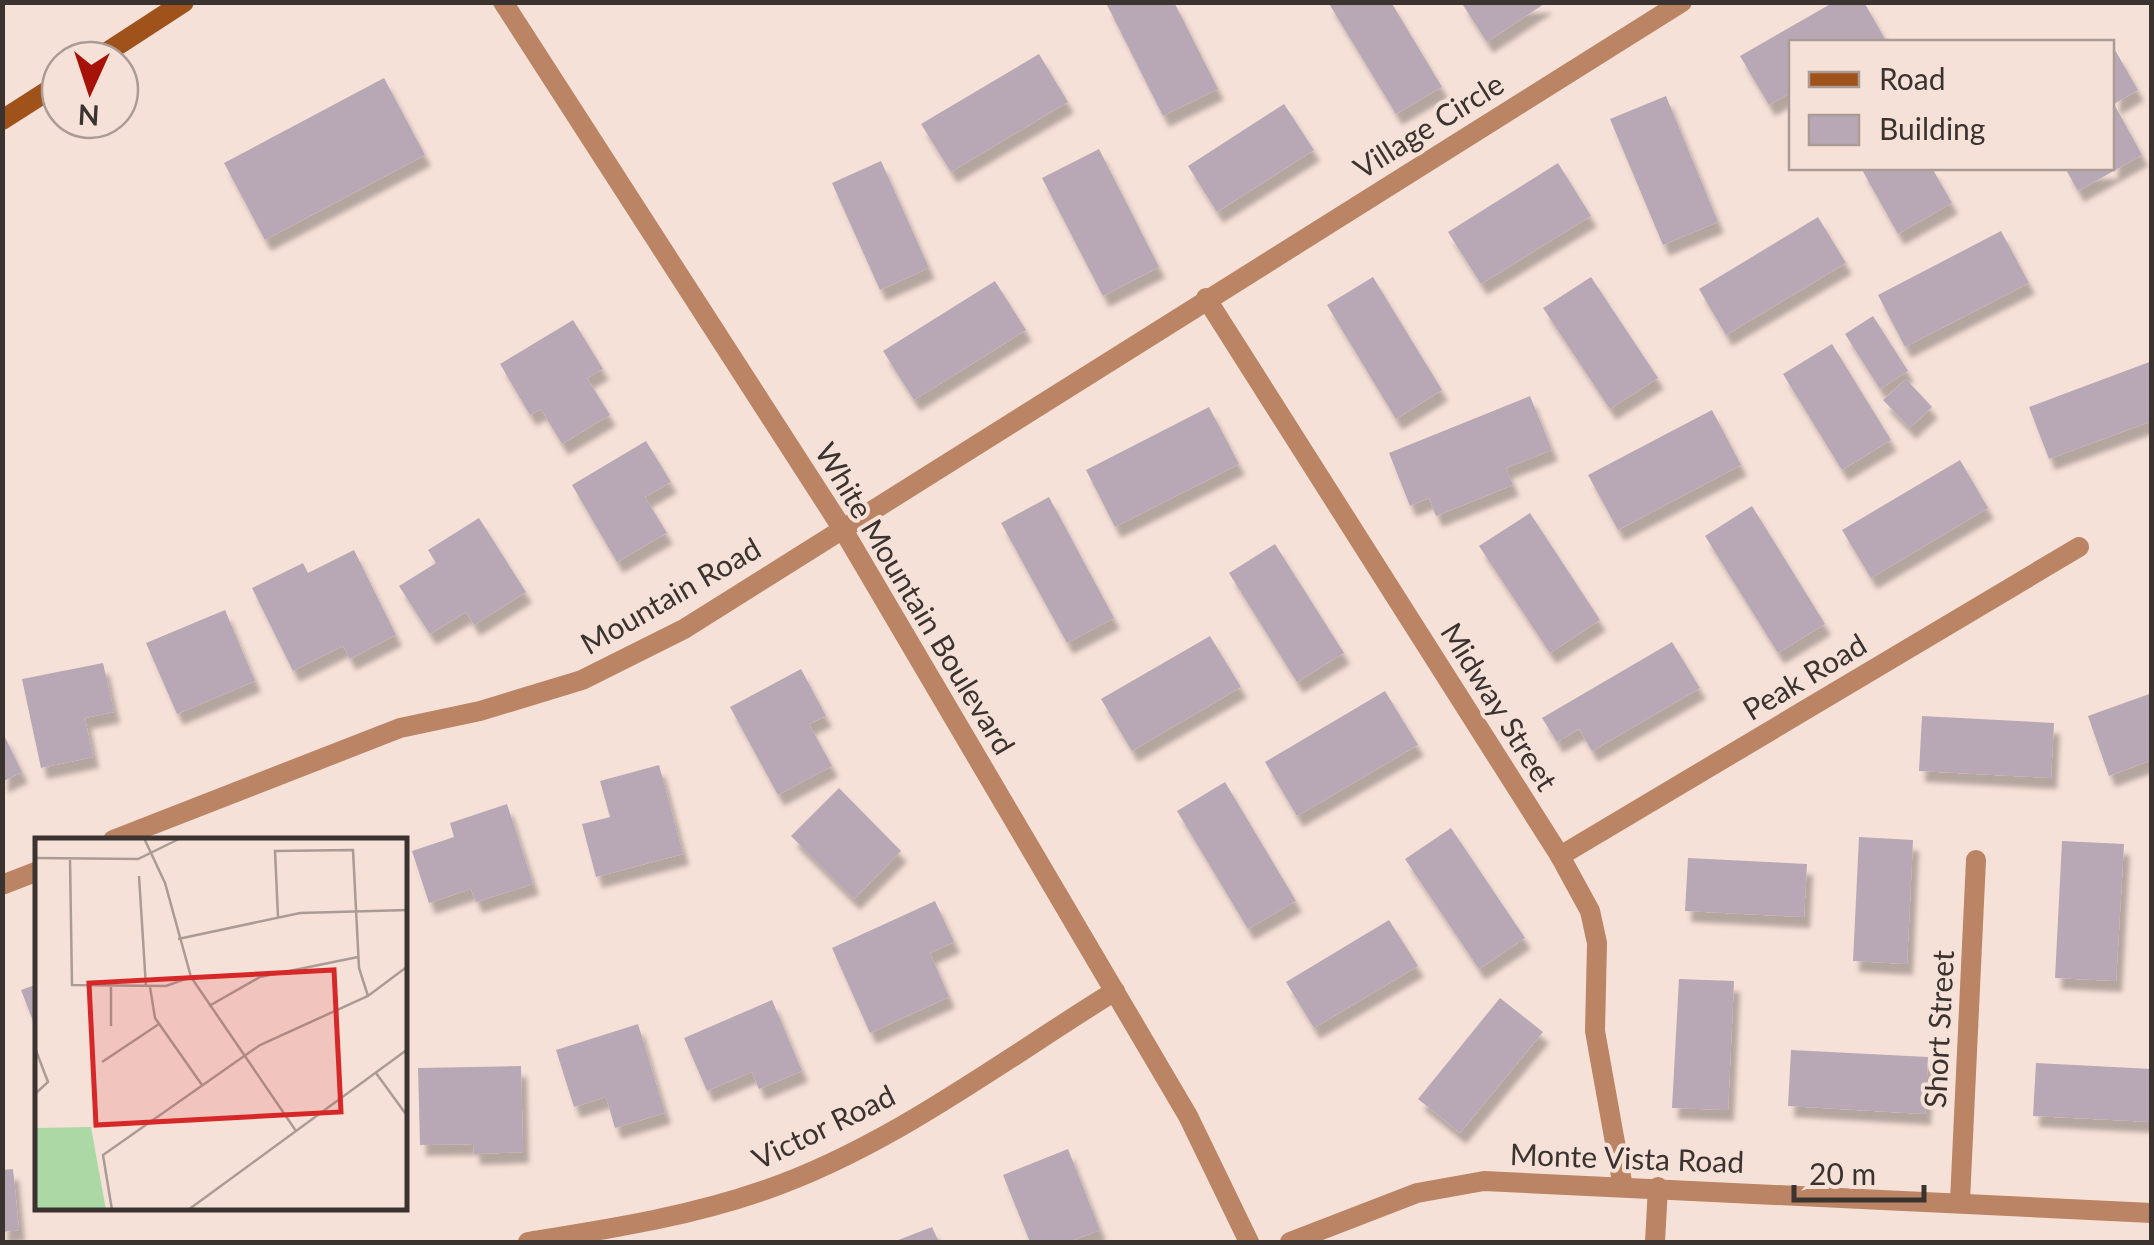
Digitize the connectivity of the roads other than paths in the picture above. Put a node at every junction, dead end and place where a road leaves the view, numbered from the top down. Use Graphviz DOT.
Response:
graph roads {
  1 [pos="184,2"];
  2 [pos="503,2"];
  3 [pos="1682,2"];
  4 [pos="126,40"];
  5 [pos="40,96"];
  6 [pos="2,120"];
  7 [pos="1206,298"];
  8 [pos="842,528"];
  9 [pos="2078,546"];
  10 [pos="118,838"];
  11 [pos="1560,856"];
  12 [pos="1976,860"];
  13 [pos="35,872"];
  14 [pos="2,885"];
  15 [pos="1115,991"];
  16 [pos="1622,1187"];
  17 [pos="1658,1188"];
  18 [pos="1960,1201"];
  19 [pos="2152,1213"];
  20 [pos="528,1242"];
  21 [pos="1249,1242"];
  22 [pos="1290,1242"];
  23 [pos="1655,1242"];
  1 -- 4 [label="main road"];
  2 -- 8 [label="street, White Mountain Boulevard"];
  3 -- 7 [label="street, Village Circle"];
  5 -- 6 [label="main road"];
  7 -- 8 [label="street, Mountain Road"];
  7 -- 11 [label="street, Midway Street"];
  8 -- 10 [label="street, Mountain Road"];
  8 -- 15 [label="street, White Mountain Boulevard"];
  9 -- 11 [label="street, Peak Road"];
  11 -- 16 [label="street, Midway Street"];
  12 -- 18 [label="street, Short Street"];
  13 -- 14 [label="street"];
  15 -- 20 [label="street, Victor Road"];
  15 -- 21 [label="street, White Mountain Boulevard"];
  16 -- 17 [label="street, Monte Vista Road"];
  16 -- 22 [label="street, Monte Vista Road"];
  17 -- 18 [label="street, Monte Vista Road"];
  17 -- 23 [label="street"];
  18 -- 19 [label="street, Monte Vista Road"];
}
